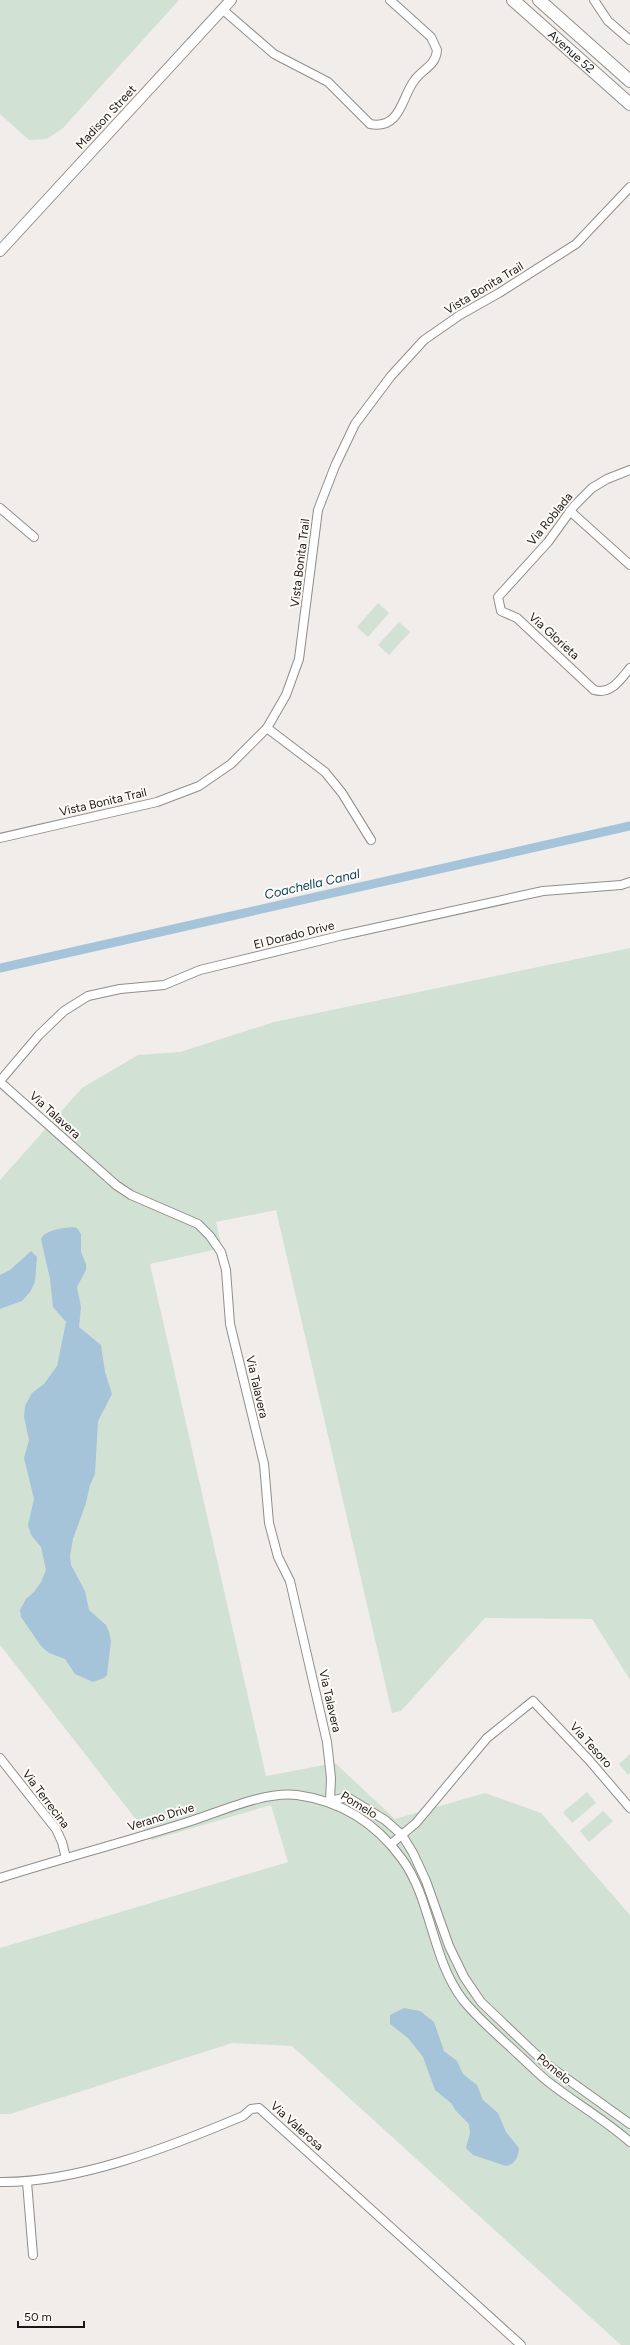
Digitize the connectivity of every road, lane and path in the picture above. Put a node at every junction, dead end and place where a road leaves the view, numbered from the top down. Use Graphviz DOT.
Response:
graph roads {
  1 [pos="231,0"];
  2 [pos="390,0"];
  3 [pos="513,0"];
  4 [pos="539,0"];
  5 [pos="594,0"];
  6 [pos="222,9"];
  7 [pos="630,40"];
  8 [pos="630,81"];
  9 [pos="630,104"];
  10 [pos="630,187"];
  11 [pos="0,251"];
  12 [pos="630,470"];
  13 [pos="0,508"];
  14 [pos="570,511"];
  15 [pos="34,536"];
  16 [pos="630,565"];
  17 [pos="498,597"];
  18 [pos="630,668"];
  19 [pos="267,728"];
  20 [pos="0,838"];
  21 [pos="371,840"];
  22 [pos="630,882"];
  23 [pos="0,1082"];
  24 [pos="0,1758"];
  25 [pos="330,1801"];
  26 [pos="630,1808"];
  27 [pos="402,1835"];
  28 [pos="391,1844"];
  29 [pos="66,1858"];
  30 [pos="0,1878"];
  31 [pos="630,2124"];
  32 [pos="630,2142"];
  33 [pos="0,2182"];
  34 [pos="27,2182"];
  35 [pos="33,2255"];
  36 [pos="521,2345"];
  1 -- 6 [label="street, Madison Street"];
  2 -- 6 [label="street"];
  3 -- 9 [label="main road, Avenue 52"];
  4 -- 8 [label="main road, Avenue 52"];
  5 -- 7 [label="street"];
  6 -- 11 [label="street, Madison Street"];
  10 -- 19 [label="street, Vista Bonita Trail"];
  12 -- 14 [label="street, Via Roblada"];
  13 -- 15 [label="street"];
  14 -- 16 [label="street"];
  14 -- 17 [label="street, Via Roblada"];
  17 -- 18 [label="street, Via Glorieta"];
  19 -- 20 [label="street, Vista Bonita Trail"];
  19 -- 21 [label="street"];
  22 -- 23 [label="street, El Dorado Drive"];
  23 -- 25 [label="street, Via Talavera"];
  24 -- 29 [label="street, Via Terrecina"];
  25 -- 27 [label="street, Pomelo"];
  25 -- 28 [label="street, Pomelo"];
  25 -- 29 [label="street, Verano Drive"];
  26 -- 27 [label="street, Via Tesoro"];
  27 -- 28 [label="street"];
  27 -- 31 [label="street, Pomelo"];
  28 -- 32 [label="street, Pomelo"];
  29 -- 30 [label="street, Verano Drive"];
  33 -- 34 [label="street, Via Valerosa"];
  34 -- 35 [label="street"];
  34 -- 36 [label="street, Via Valerosa"];
}
